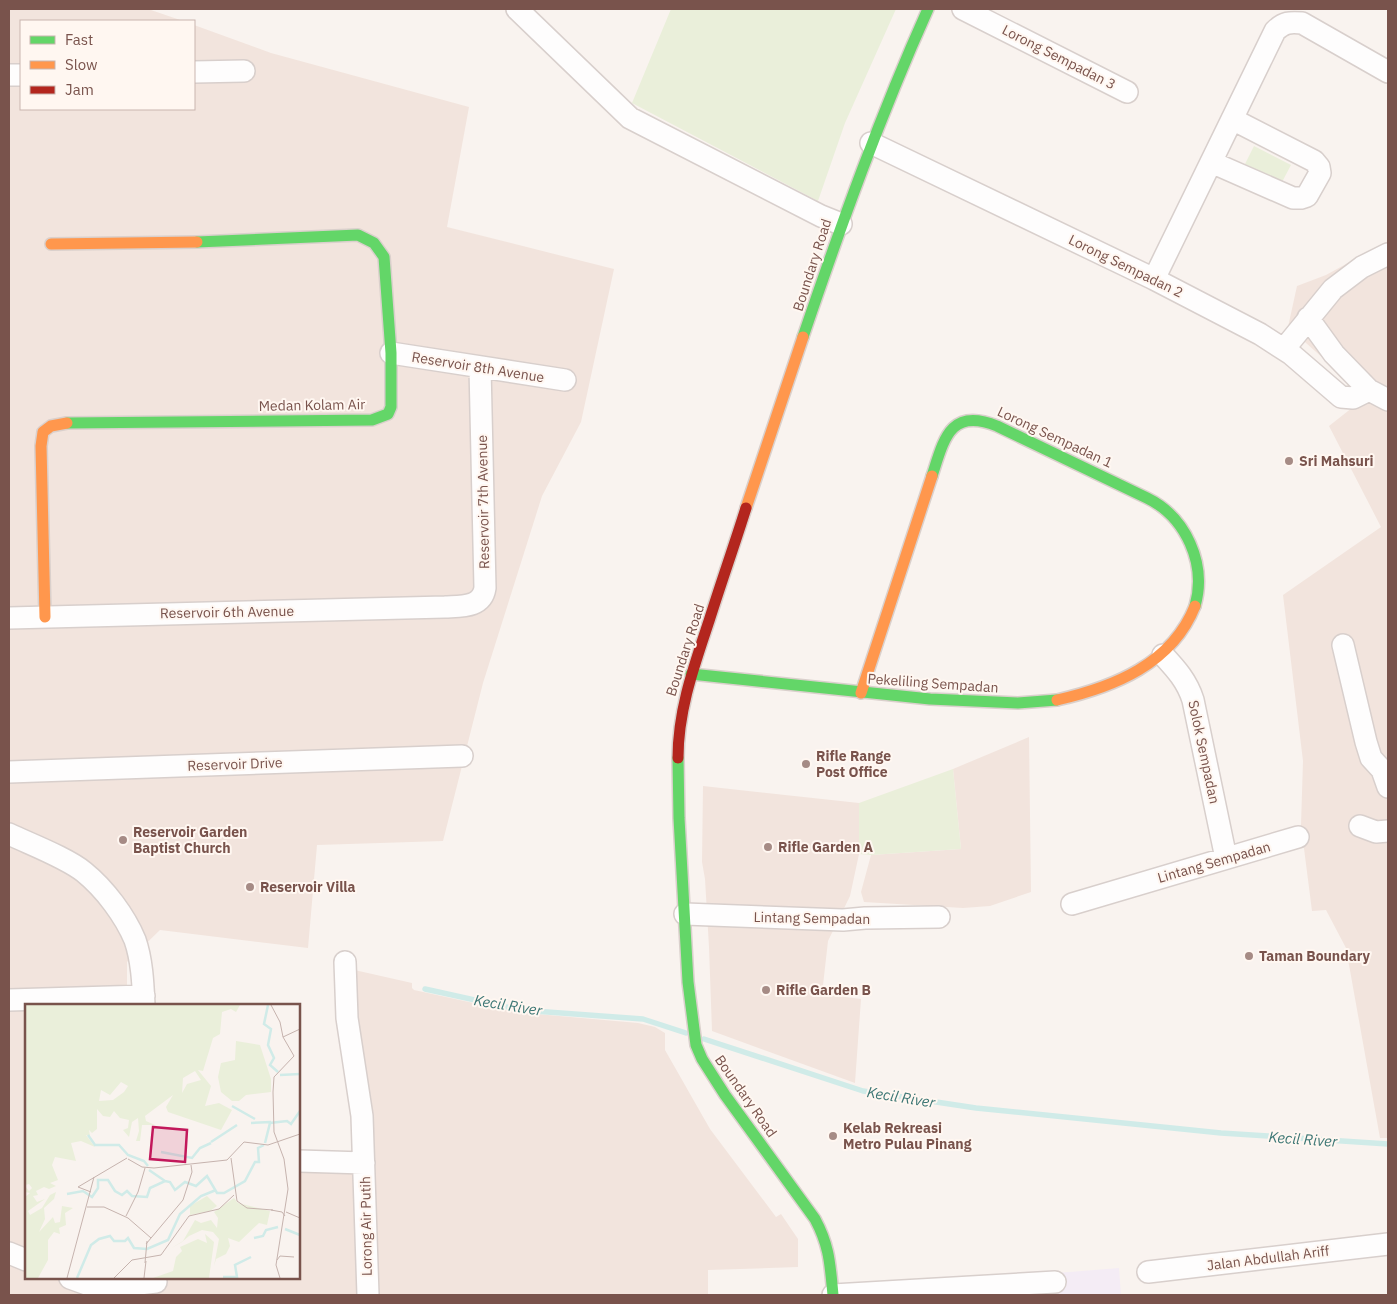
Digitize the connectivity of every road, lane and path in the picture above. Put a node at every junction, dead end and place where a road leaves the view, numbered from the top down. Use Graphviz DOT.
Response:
graph roads {
  1 [pos="516,9"];
  2 [pos="928,9"];
  3 [pos="963,9"];
  4 [pos="244,71"];
  5 [pos="195,72"];
  6 [pos="1388,72"];
  7 [pos="1127,92"];
  8 [pos="1232,119"];
  9 [pos="871,142"];
  10 [pos="1211,162"];
  11 [pos="842,224"];
  12 [pos="51,244"];
  13 [pos="1388,254"];
  14 [pos="1154,279"];
  15 [pos="1308,318"];
  16 [pos="1284,349"];
  17 [pos="391,353"];
  18 [pos="480,367"];
  19 [pos="565,380"];
  20 [pos="1369,390"];
  21 [pos="1388,400"];
  22 [pos="445,607"];
  23 [pos="45,617"];
  24 [pos="9,618"];
  25 [pos="1342,645"];
  26 [pos="1163,655"];
  27 [pos="692,674"];
  28 [pos="861,693"];
  29 [pos="462,756"];
  30 [pos="9,772"];
  31 [pos="1388,787"];
  32 [pos="1360,826"];
  33 [pos="1388,831"];
  34 [pos="9,834"];
  35 [pos="1298,837"];
  36 [pos="1226,858"];
  37 [pos="1072,904"];
  38 [pos="685,914"];
  39 [pos="939,917"];
  40 [pos="345,962"];
  41 [pos="9,1000"];
  42 [pos="144,1000"];
  43 [pos="300,1161"];
  44 [pos="364,1163"];
  45 [pos="1388,1244"];
  46 [pos="9,1253"];
  47 [pos="25,1260"];
  48 [pos="1148,1272"];
  49 [pos="72,1279"];
  50 [pos="1055,1282"];
  51 [pos="156,1285"];
  52 [pos="94,1291"];
  53 [pos="368,1295"];
  54 [pos="833,1295"];
  1 -- 11 [label="street"];
  2 -- 9 [label="street, Boundary Road"];
  3 -- 7 [label="street, Lorong Sempadan 3"];
  4 -- 5 [label="street"];
  6 -- 8 [label="street"];
  8 -- 10 [label="street"];
  8 -- 10 [label="street"];
  9 -- 11 [label="street, Boundary Road"];
  9 -- 14 [label="street, Lorong Sempadan 2"];
  10 -- 14 [label="street"];
  11 -- 27 [label="street, Boundary Road"];
  12 -- 17 [label="street, Medan Kolam Air"];
  13 -- 15 [label="street"];
  14 -- 16 [label="street, Lorong Sempadan 2"];
  15 -- 16 [label="street"];
  15 -- 20 [label="street"];
  16 -- 20 [label="street, Lorong Sempadan 2"];
  17 -- 18 [label="street, Reservoir 8th Avenue"];
  17 -- 23 [label="street, Medan Kolam Air"];
  18 -- 19 [label="street, Reservoir 8th Avenue"];
  18 -- 22 [label="street, Reservoir 7th Avenue"];
  20 -- 21 [label="street"];
  22 -- 23 [label="street, Reservoir 6th Avenue"];
  23 -- 24 [label="street, Reservoir 6th Avenue"];
  25 -- 31 [label="street"];
  26 -- 28 [label="street, Pekeliling Sempadan"];
  26 -- 28 [label="street, Lorong Sempadan 1"];
  26 -- 36 [label="street, Solok Sempadan"];
  27 -- 28 [label="street, Pekeliling Sempadan"];
  27 -- 38 [label="street, Boundary Road"];
  29 -- 30 [label="street, Reservoir Drive"];
  32 -- 33 [label="street"];
  34 -- 42 [label="street"];
  35 -- 36 [label="street, Lintang Sempadan"];
  36 -- 37 [label="street, Lintang Sempadan"];
  38 -- 39 [label="street, Lintang Sempadan"];
  38 -- 54 [label="street, Boundary Road"];
  40 -- 44 [label="street"];
  41 -- 42 [label="street"];
  43 -- 44 [label="street, Lorong Air Putih"];
  44 -- 53 [label="street, Lorong Air Putih"];
  45 -- 48 [label="street, Jalan Abdullah Ariff"];
  46 -- 47 [label="street"];
  49 -- 52 [label="street"];
  50 -- 54 [label="street"];
  51 -- 52 [label="street"];
}
